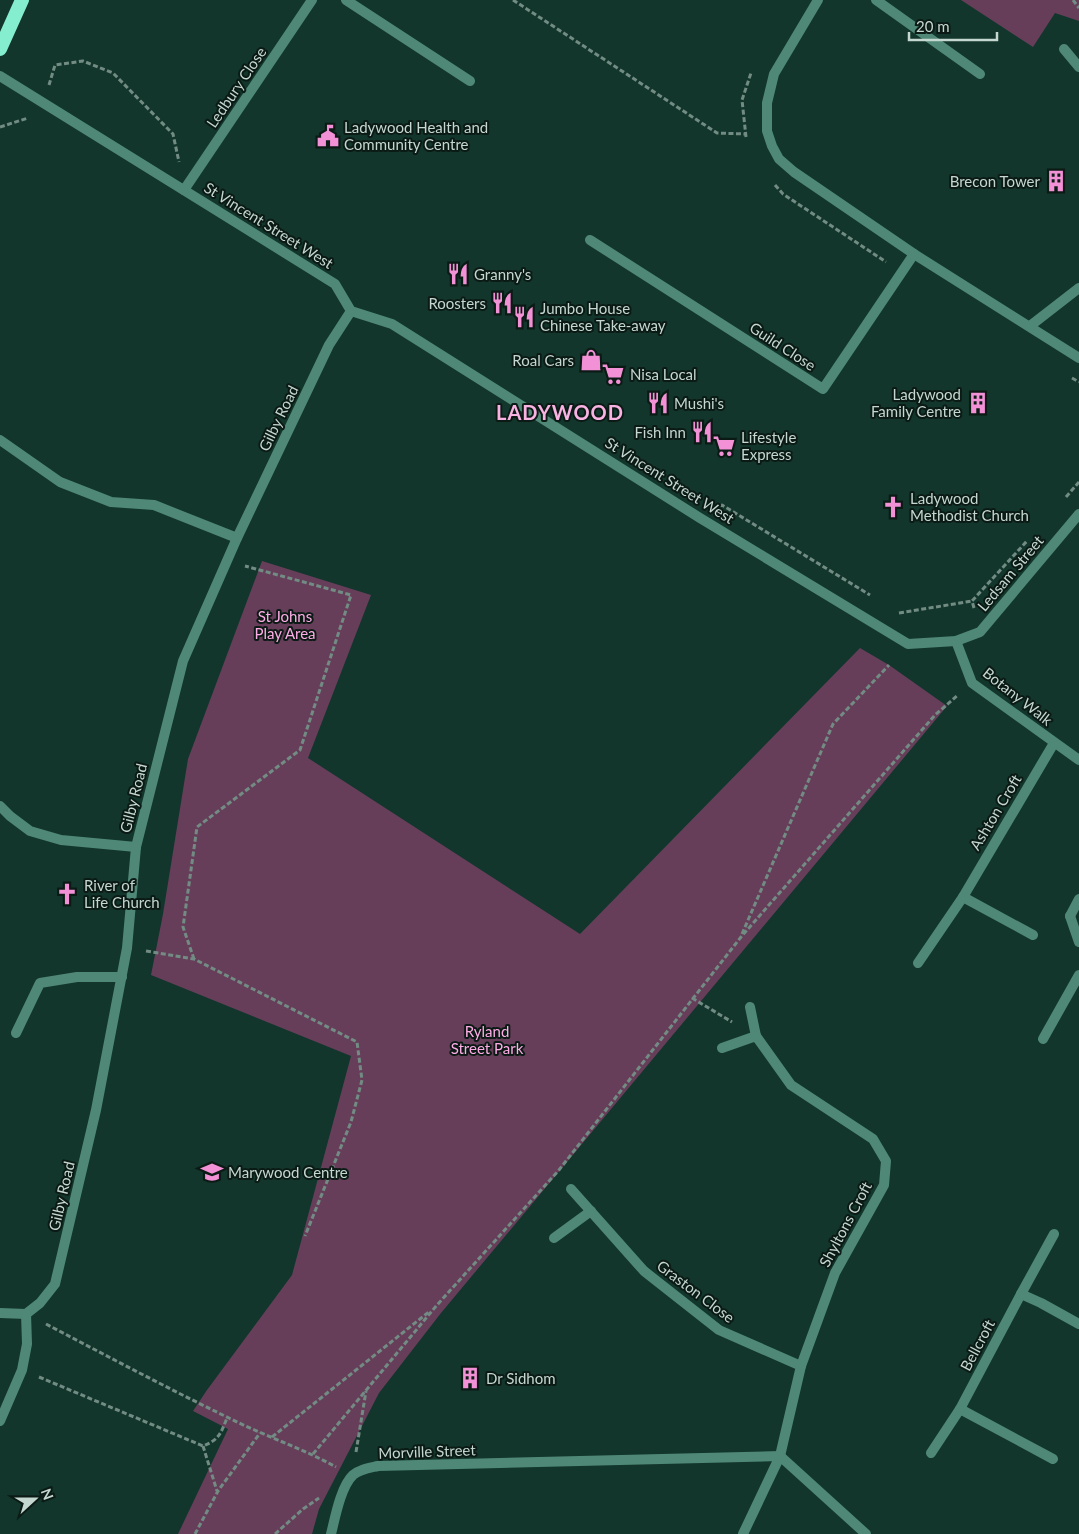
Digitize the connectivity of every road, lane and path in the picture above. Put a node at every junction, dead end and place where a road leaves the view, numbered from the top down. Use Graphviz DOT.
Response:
graph roads {
  1 [pos="22,0"];
  2 [pos="312,0"];
  3 [pos="346,0"];
  4 [pos="513,0"];
  5 [pos="818,0"];
  6 [pos="876,0"];
  7 [pos="1073,0"];
  8 [pos="1079,8"];
  9 [pos="0,49"];
  10 [pos="1064,49"];
  11 [pos="1079,67"];
  12 [pos="980,74"];
  13 [pos="0,76"];
  14 [pos="470,80"];
  15 [pos="44,103"];
  16 [pos="0,127"];
  17 [pos="767,131"];
  18 [pos="184,190"];
  19 [pos="590,240"];
  20 [pos="914,254"];
  21 [pos="1079,288"];
  22 [pos="352,311"];
  23 [pos="1030,326"];
  24 [pos="1079,358"];
  25 [pos="0,440"];
  26 [pos="1079,514"];
  27 [pos="700,518"];
  28 [pos="237,538"];
  29 [pos="226,561"];
  30 [pos="876,599"];
  31 [pos="972,601"];
  32 [pos="892,608"];
  33 [pos="956,641"];
  34 [pos="889,664"];
  35 [pos="972,683"];
  36 [pos="1054,743"];
  37 [pos="1079,760"];
  38 [pos="0,806"];
  39 [pos="136,847"];
  40 [pos="963,897"];
  41 [pos="1079,899"];
  42 [pos="1033,935"];
  43 [pos="741,937"];
  44 [pos="1079,942"];
  45 [pos="127,948"];
  46 [pos="194,958"];
  47 [pos="918,963"];
  48 [pos="1079,975"];
  49 [pos="122,977"];
  50 [pos="692,998"];
  51 [pos="750,1007"];
  52 [pos="16,1033"];
  53 [pos="756,1036"];
  54 [pos="1043,1040"];
  55 [pos="722,1048"];
  56 [pos="571,1189"];
  57 [pos="591,1211"];
  58 [pos="1054,1234"];
  59 [pos="305,1236"];
  60 [pos="554,1238"];
  61 [pos="1021,1294"];
  62 [pos="437,1305"];
  63 [pos="0,1313"];
  64 [pos="26,1314"];
  65 [pos="1079,1324"];
  66 [pos="801,1366"];
  67 [pos="22,1370"];
  68 [pos="366,1389"];
  69 [pos="960,1409"];
  70 [pos="227,1418"];
  71 [pos="0,1421"];
  72 [pos="260,1433"];
  73 [pos="272,1437"];
  74 [pos="203,1446"];
  75 [pos="931,1452"];
  76 [pos="313,1454"];
  77 [pos="780,1456"];
  78 [pos="1053,1459"];
  79 [pos="352,1476"];
  80 [pos="218,1491"];
  81 [pos="319,1498"];
  82 [pos="195,1534"];
  83 [pos="276,1534"];
  84 [pos="331,1534"];
  85 [pos="744,1534"];
  86 [pos="866,1534"];
  1 -- 9 [label="highway"];
  2 -- 18 [label="street, Ledbury Close"];
  3 -- 14 [label="street"];
  4 -- 17 [label="path"];
  5 -- 17 [label="street"];
  6 -- 12 [label="street"];
  7 -- 8 [label="path"];
  10 -- 11 [label="street"];
  13 -- 15 [label="street, St Vincent Street West"];
  15 -- 16 [label="path"];
  15 -- 18 [label="street, St Vincent Street West"];
  15 -- 18 [label="path"];
  17 -- 20 [label="street"];
  18 -- 22 [label="street, St Vincent Street West"];
  19 -- 20 [label="street, Guild Close"];
  20 -- 23 [label="street"];
  21 -- 23 [label="street"];
  22 -- 27 [label="street, St Vincent Street West"];
  22 -- 28 [label="street, Gilby Road"];
  23 -- 24 [label="street"];
  25 -- 28 [label="street"];
  26 -- 33 [label="street, Ledsam Street"];
  27 -- 30 [label="path"];
  27 -- 33 [label="street, St Vincent Street West"];
  28 -- 29 [label="street, Gilby Road"];
  29 -- 39 [label="street, Gilby Road"];
  29 -- 46 [label="path"];
  31 -- 32 [label="path"];
  33 -- 35 [label="street, Botany Walk"];
  34 -- 43 [label="path"];
  35 -- 36 [label="street, Botany Walk"];
  35 -- 43 [label="path"];
  36 -- 37 [label="street, Botany Walk"];
  36 -- 40 [label="street, Ashton Croft"];
  38 -- 39 [label="street"];
  39 -- 45 [label="street, Gilby Road"];
  40 -- 42 [label="street"];
  40 -- 47 [label="street, Ashton Croft"];
  41 -- 44 [label="street"];
  43 -- 50 [label="path"];
  45 -- 46 [label="path"];
  45 -- 49 [label="street, Gilby Road"];
  46 -- 59 [label="path"];
  48 -- 54 [label="street"];
  49 -- 52 [label="street"];
  49 -- 64 [label="street, Gilby Road"];
  50 -- 53 [label="path"];
  50 -- 62 [label="path"];
  51 -- 53 [label="street"];
  53 -- 55 [label="street"];
  53 -- 66 [label="street, Shyltons Croft"];
  56 -- 57 [label="street, Graston Close"];
  57 -- 60 [label="street"];
  57 -- 66 [label="street, Graston Close"];
  58 -- 61 [label="street, Bellcroft"];
  61 -- 65 [label="street"];
  61 -- 69 [label="street, Bellcroft"];
  62 -- 68 [label="path"];
  62 -- 73 [label="path"];
  63 -- 64 [label="street"];
  64 -- 67 [label="street"];
  64 -- 70 [label="path"];
  66 -- 77 [label="street"];
  67 -- 71 [label="street"];
  67 -- 74 [label="path"];
  68 -- 76 [label="path"];
  68 -- 79 [label="path"];
  69 -- 75 [label="street, Bellcroft"];
  69 -- 78 [label="street"];
  70 -- 72 [label="path"];
  70 -- 74 [label="path"];
  72 -- 73 [label="path"];
  72 -- 80 [label="path"];
  73 -- 76 [label="path"];
  74 -- 80 [label="path"];
  76 -- 79 [label="path"];
  77 -- 79 [label="street, Morville Street"];
  77 -- 85 [label="street"];
  77 -- 86 [label="street"];
  79 -- 84 [label="street"];
  80 -- 82 [label="path"];
  81 -- 83 [label="path"];
}
